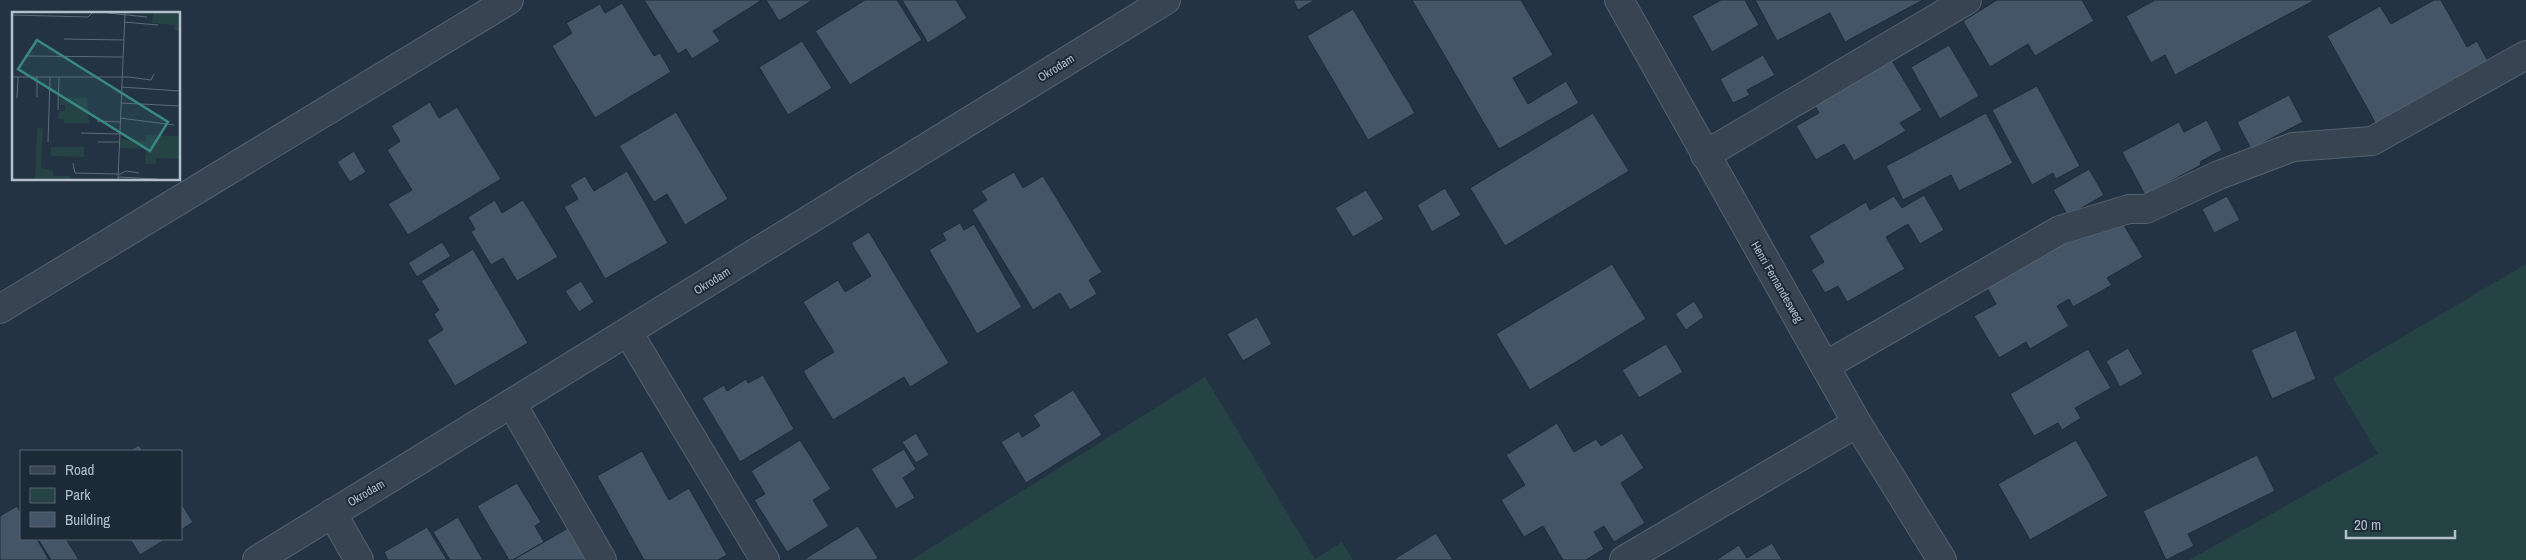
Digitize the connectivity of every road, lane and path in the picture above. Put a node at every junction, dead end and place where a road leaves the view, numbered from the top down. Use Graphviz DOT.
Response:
graph roads {
  1 [pos="509,0"];
  2 [pos="1166,0"];
  3 [pos="1619,0"];
  4 [pos="1967,0"];
  5 [pos="2526,55"];
  6 [pos="1705,155"];
  7 [pos="0,309"];
  8 [pos="628,332"];
  9 [pos="1825,366"];
  10 [pos="512,404"];
  11 [pos="1857,422"];
  12 [pos="332,514"];
  13 [pos="257,560"];
  14 [pos="359,560"];
  15 [pos="602,560"];
  16 [pos="765,560"];
  17 [pos="1624,560"];
  18 [pos="1942,560"];
  1 -- 7 [label="street"];
  2 -- 8 [label="street, Okrodam"];
  3 -- 6 [label="street, Henri Fernandesweg"];
  4 -- 6 [label="street"];
  5 -- 9 [label="street"];
  6 -- 9 [label="street, Henri Fernandesweg"];
  8 -- 10 [label="street, Okrodam"];
  8 -- 16 [label="street"];
  9 -- 11 [label="street, Henri Fernandesweg"];
  10 -- 12 [label="street, Okrodam"];
  10 -- 15 [label="street"];
  11 -- 17 [label="street"];
  11 -- 18 [label="street, Henri Fernandesweg"];
  12 -- 13 [label="street, Okrodam"];
  12 -- 14 [label="street"];
}
